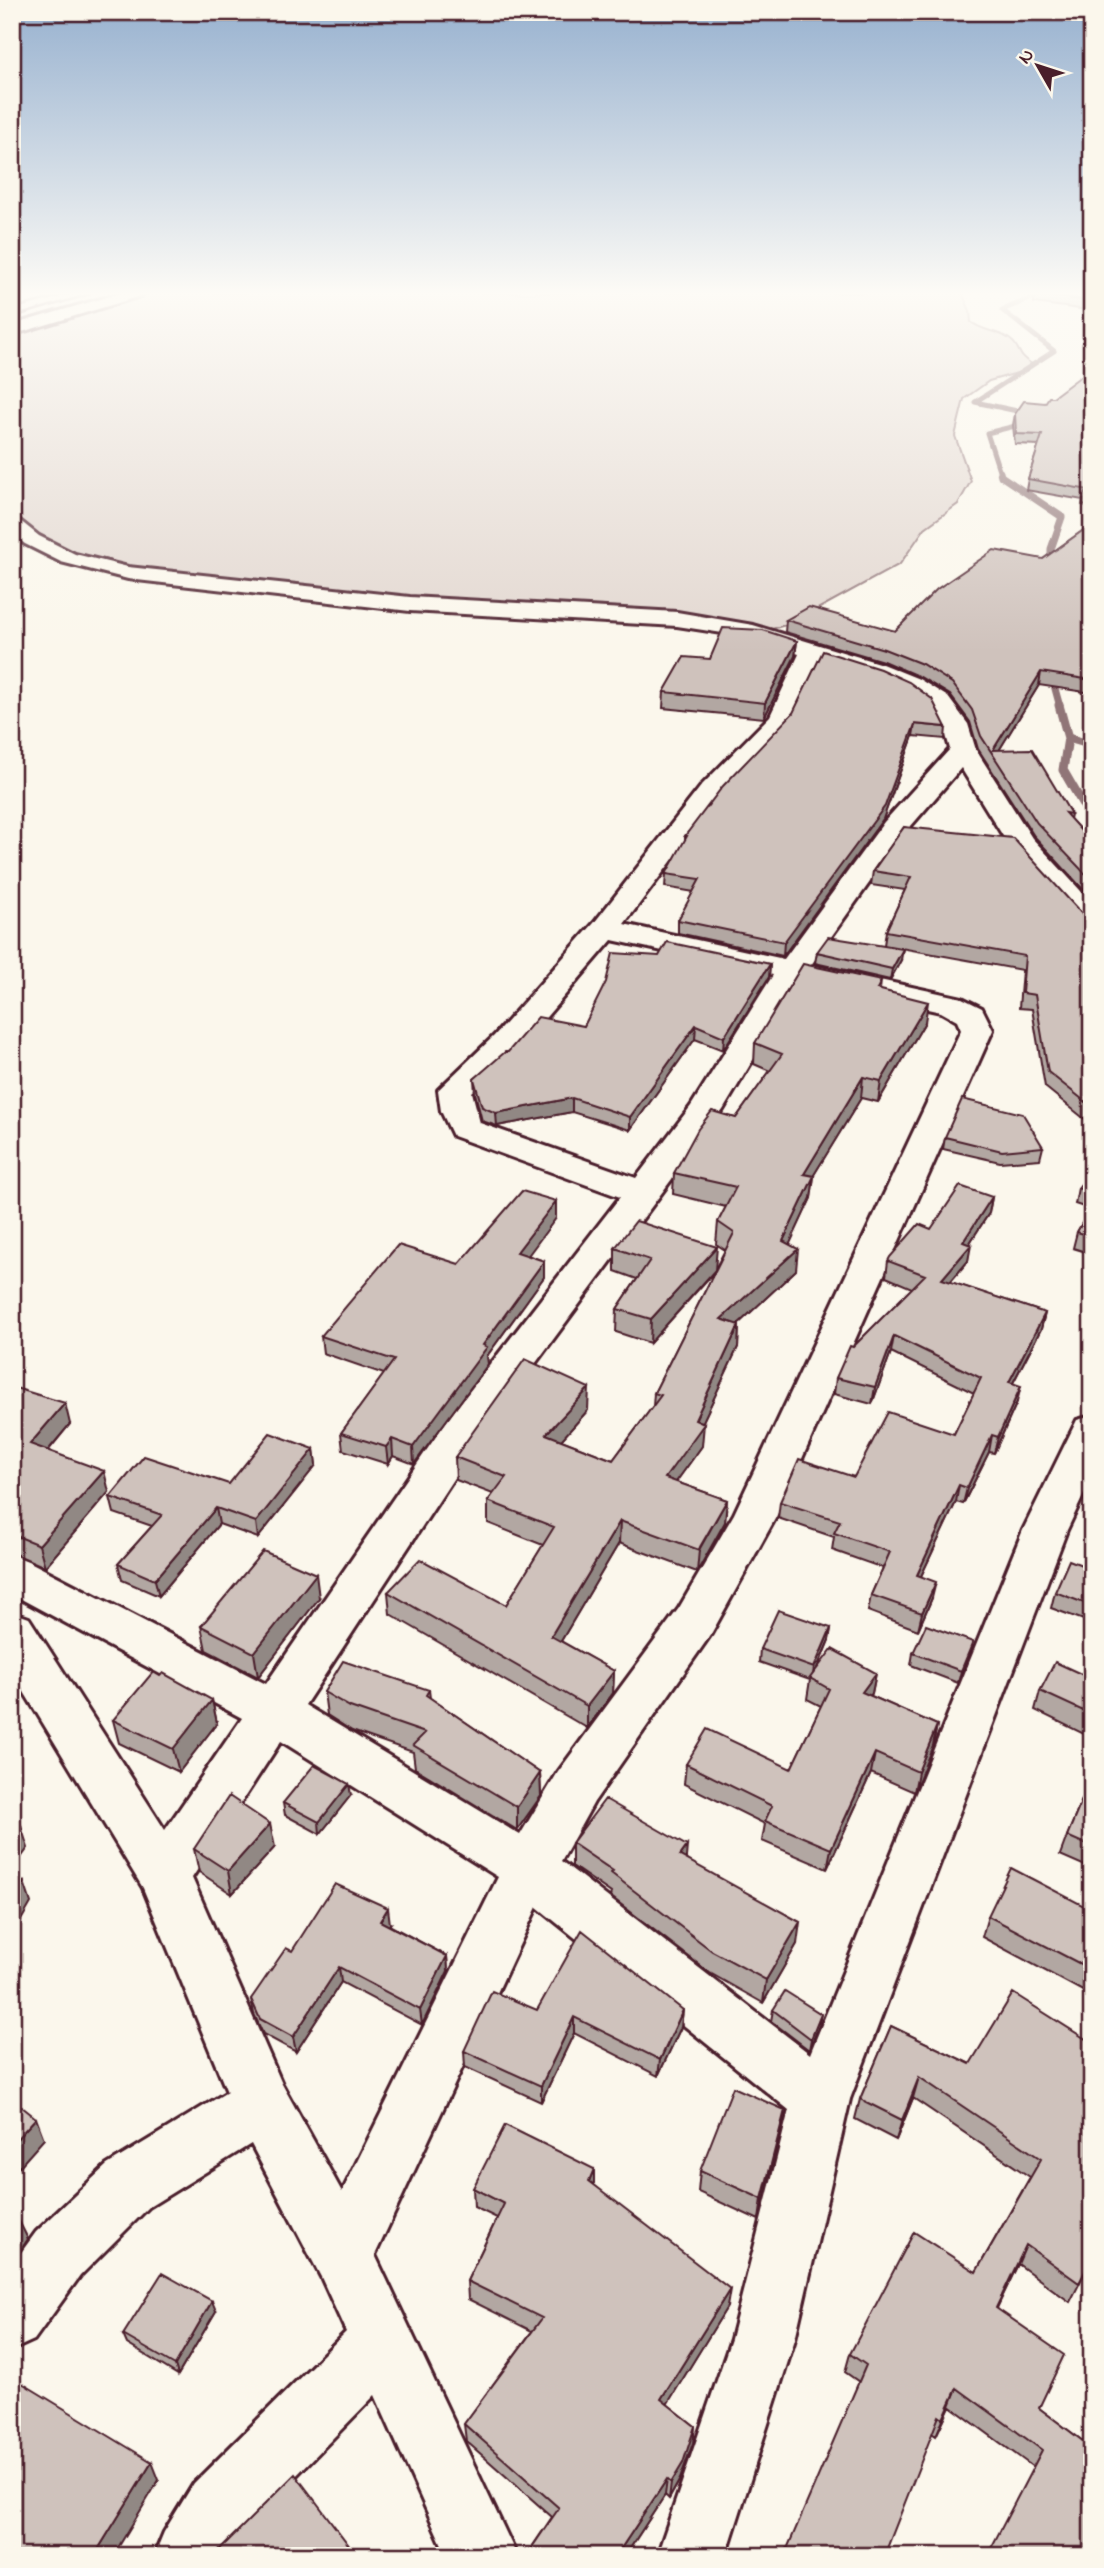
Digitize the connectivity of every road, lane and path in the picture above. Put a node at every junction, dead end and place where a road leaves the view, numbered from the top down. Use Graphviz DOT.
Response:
graph roads {
  1 [pos="12,524"];
  2 [pos="812,652"];
  3 [pos="963,750"];
  4 [pos="1092,921"];
  5 [pos="605,929"];
  6 [pos="792,969"];
  7 [pos="642,1193"];
  8 [pos="1092,1431"];
  9 [pos="12,1573"];
  10 [pos="12,1631"];
  11 [pos="274,1711"];
  12 [pos="529,1868"];
  13 [pos="164,1875"];
  14 [pos="821,2099"];
  15 [pos="261,2104"];
  16 [pos="343,2255"];
  17 [pos="12,2318"];
  18 [pos="382,2342"];
  19 [pos="188,2556"];
  20 [pos="483,2556"];
  21 [pos="691,2556"];
  1 -- 2 [label="street"];
  2 -- 3 [label="street"];
  2 -- 5 [label="street"];
  3 -- 4 [label="street"];
  3 -- 6 [label="street"];
  5 -- 6 [label="street"];
  5 -- 7 [label="street"];
  6 -- 7 [label="street"];
  6 -- 12 [label="street"];
  7 -- 11 [label="street"];
  8 -- 14 [label="street"];
  9 -- 11 [label="street"];
  10 -- 13 [label="street"];
  11 -- 12 [label="street"];
  11 -- 13 [label="street"];
  12 -- 14 [label="street"];
  12 -- 16 [label="street"];
  13 -- 15 [label="street"];
  14 -- 21 [label="street"];
  15 -- 16 [label="street"];
  15 -- 17 [label="street"];
  16 -- 18 [label="street"];
  18 -- 19 [label="street"];
  18 -- 20 [label="street"];
}
